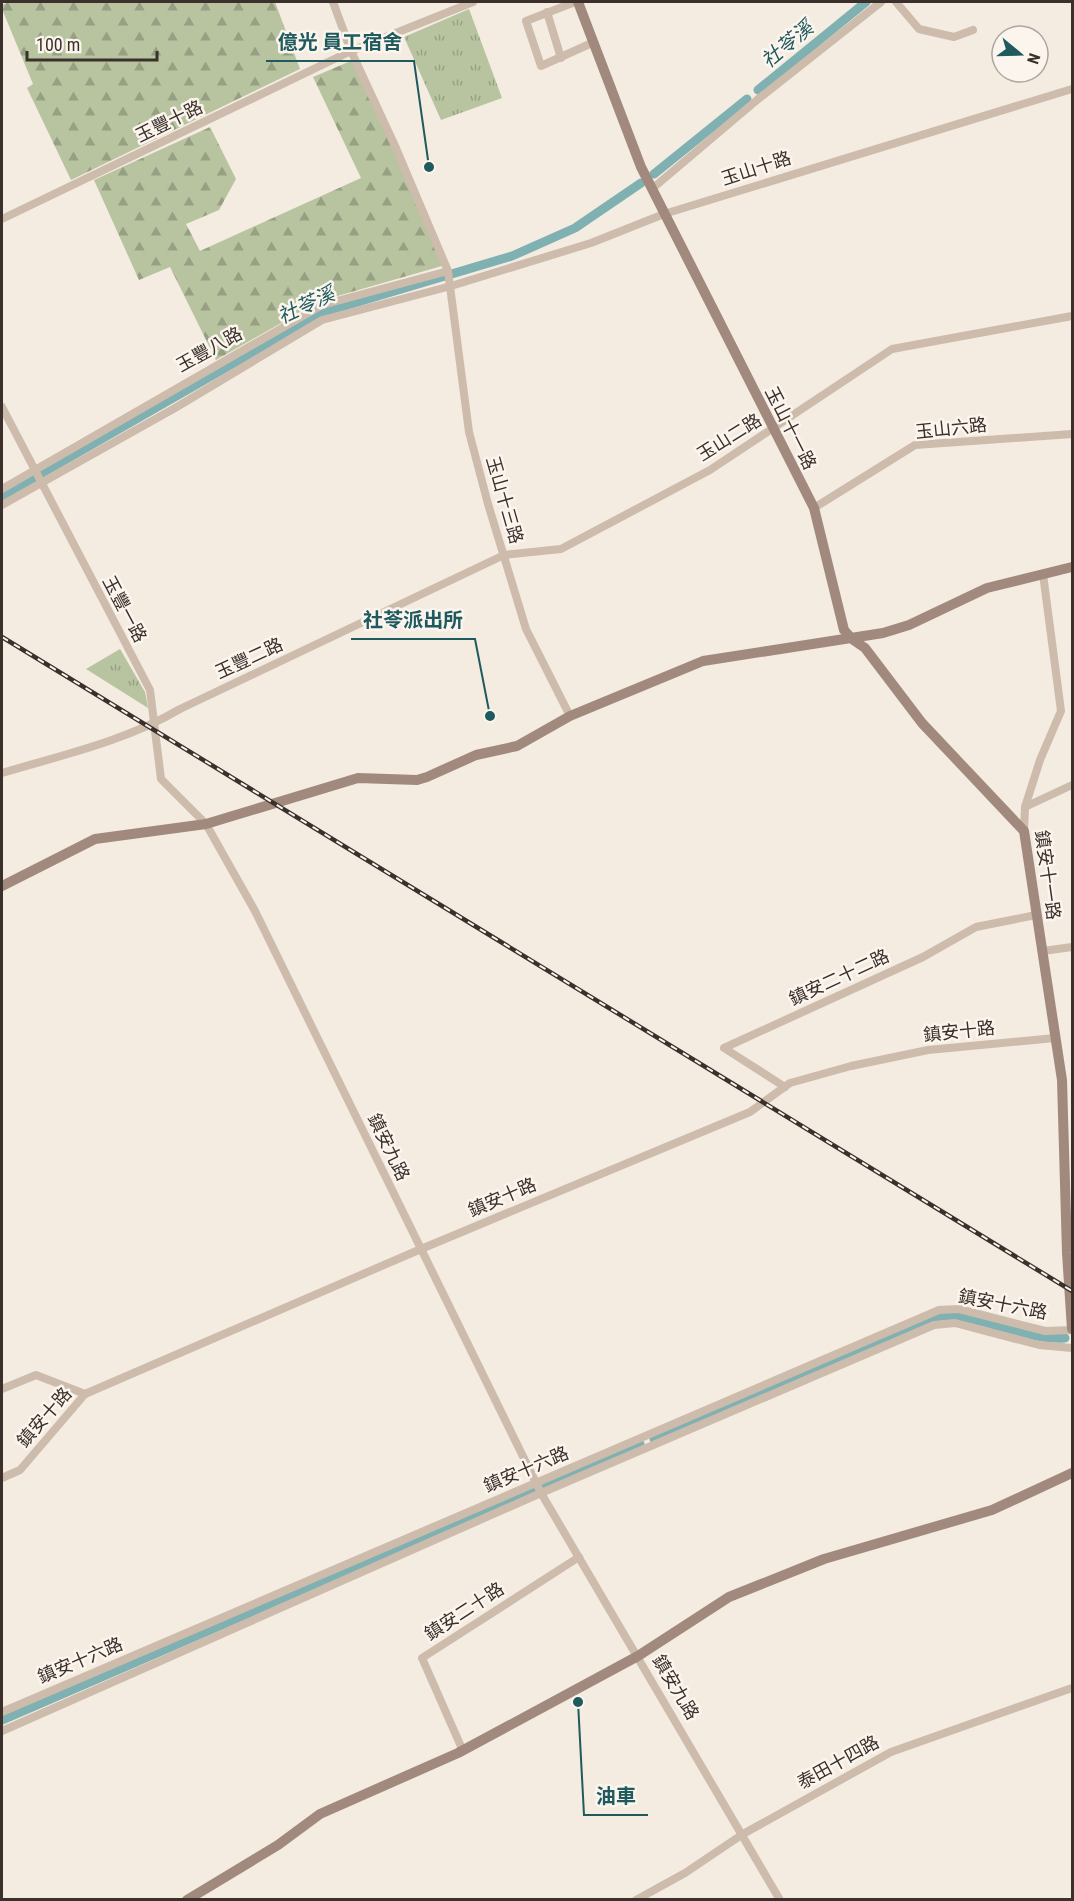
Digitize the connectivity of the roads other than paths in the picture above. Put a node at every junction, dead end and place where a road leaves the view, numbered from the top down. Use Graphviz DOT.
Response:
graph roads {
  1 [pos="333,2"];
  2 [pos="473,2"];
  3 [pos="577,2"];
  4 [pos="881,2"];
  5 [pos="896,2"];
  6 [pos="547,12"];
  7 [pos="973,30"];
  8 [pos="594,42"];
  9 [pos="351,51"];
  10 [pos="561,58"];
  11 [pos="1072,89"];
  12 [pos="653,188"];
  13 [pos="664,214"];
  14 [pos="2,219"];
  15 [pos="449,278"];
  16 [pos="1072,316"];
  17 [pos="2,408"];
  18 [pos="772,429"];
  19 [pos="1072,434"];
  20 [pos="37,477"];
  21 [pos="2,489"];
  22 [pos="2,505"];
  23 [pos="814,508"];
  24 [pos="504,555"];
  25 [pos="1072,567"];
  26 [pos="1043,574"];
  27 [pos="852,639"];
  28 [pos="570,716"];
  29 [pos="153,724"];
  30 [pos="2,773"];
  31 [pos="1072,785"];
  32 [pos="1025,807"];
  33 [pos="206,825"];
  34 [pos="1024,831"];
  35 [pos="2,886"];
  36 [pos="1036,915"];
  37 [pos="1072,947"];
  38 [pos="1043,951"];
  39 [pos="1055,1038"];
  40 [pos="785,1087"];
  41 [pos="421,1249"];
  42 [pos="1070,1251"];
  43 [pos="1072,1330"];
  44 [pos="1072,1348"];
  45 [pos="2,1389"];
  46 [pos="85,1394"];
  47 [pos="1072,1473"];
  48 [pos="2,1478"];
  49 [pos="538,1487"];
  50 [pos="579,1557"];
  51 [pos="638,1656"];
  52 [pos="1072,1688"];
  53 [pos="2,1712"];
  54 [pos="2,1731"];
  55 [pos="462,1751"];
  56 [pos="743,1834"];
  57 [pos="186,1899"];
  58 [pos="636,1899"];
  59 [pos="780,1899"];
  1 -- 9 [label="street, 玉山十三路"];
  2 -- 9 [label="street, 玉豐十路"];
  3 -- 6 [label="street"];
  3 -- 8 [label="street, 玉山十一路"];
  4 -- 12 [label="street"];
  5 -- 7 [label="street"];
  6 -- 10 [label="street"];
  6 -- 10 [label="street"];
  8 -- 10 [label="street"];
  8 -- 12 [label="street, 玉山十一路"];
  9 -- 14 [label="street, 玉豐十路"];
  9 -- 15 [label="street, 玉山十三路"];
  11 -- 13 [label="street, 玉山十路"];
  12 -- 13 [label="street, 玉山十一路"];
  13 -- 15 [label="street, 玉山十路"];
  13 -- 18 [label="street, 玉山十一路"];
  15 -- 20 [label="street"];
  15 -- 20 [label="street, 玉豐八路"];
  15 -- 24 [label="street, 玉山十三路"];
  16 -- 18 [label="street, 玉山二路"];
  17 -- 20 [label="street, 玉豐一路"];
  18 -- 23 [label="street, 玉山十一路"];
  18 -- 24 [label="street, 玉山二路"];
  19 -- 23 [label="street, 玉山六路"];
  20 -- 21 [label="street, 玉豐八路"];
  20 -- 22 [label="street"];
  20 -- 29 [label="street, 玉豐一路"];
  23 -- 27 [label="street, 玉山十一路"];
  24 -- 28 [label="street, 玉山十三路"];
  24 -- 29 [label="street, 玉豐二路"];
  25 -- 26 [label="street"];
  26 -- 27 [label="street"];
  26 -- 32 [label="street, 鎮安十一路"];
  27 -- 28 [label="street"];
  27 -- 34 [label="street, 玉山十一路"];
  28 -- 33 [label="street"];
  29 -- 30 [label="street, 玉豐二路"];
  29 -- 33 [label="street, 玉豐一路"];
  31 -- 32 [label="street"];
  32 -- 34 [label="street, 鎮安十一路"];
  33 -- 35 [label="street"];
  33 -- 41 [label="street, 鎮安九路"];
  34 -- 36 [label="street, 鎮安十一路"];
  36 -- 38 [label="street, 鎮安十一路"];
  36 -- 40 [label="street, 鎮安二十二路"];
  37 -- 38 [label="street"];
  38 -- 39 [label="street, 鎮安十一路"];
  39 -- 40 [label="street, 鎮安十路"];
  39 -- 42 [label="street, 鎮安十一路"];
  40 -- 41 [label="street, 鎮安十路"];
  41 -- 46 [label="street, 鎮安十路"];
  41 -- 49 [label="street, 鎮安九路"];
  42 -- 43 [label="street, 鎮安十一路"];
  43 -- 49 [label="street, 鎮安十六路"];
  44 -- 49 [label="street"];
  45 -- 46 [label="street"];
  46 -- 48 [label="street, 鎮安十路"];
  47 -- 51 [label="street"];
  49 -- 50 [label="street, 鎮安九路"];
  49 -- 53 [label="street, 鎮安十六路"];
  49 -- 54 [label="street"];
  50 -- 51 [label="street, 鎮安九路"];
  50 -- 55 [label="street, 鎮安二十路"];
  51 -- 55 [label="street"];
  51 -- 56 [label="street, 鎮安九路"];
  52 -- 56 [label="street, 泰田十四路"];
  55 -- 57 [label="street"];
  56 -- 58 [label="street, 泰田十四路"];
  56 -- 59 [label="street, 鎮安九路"];
}
